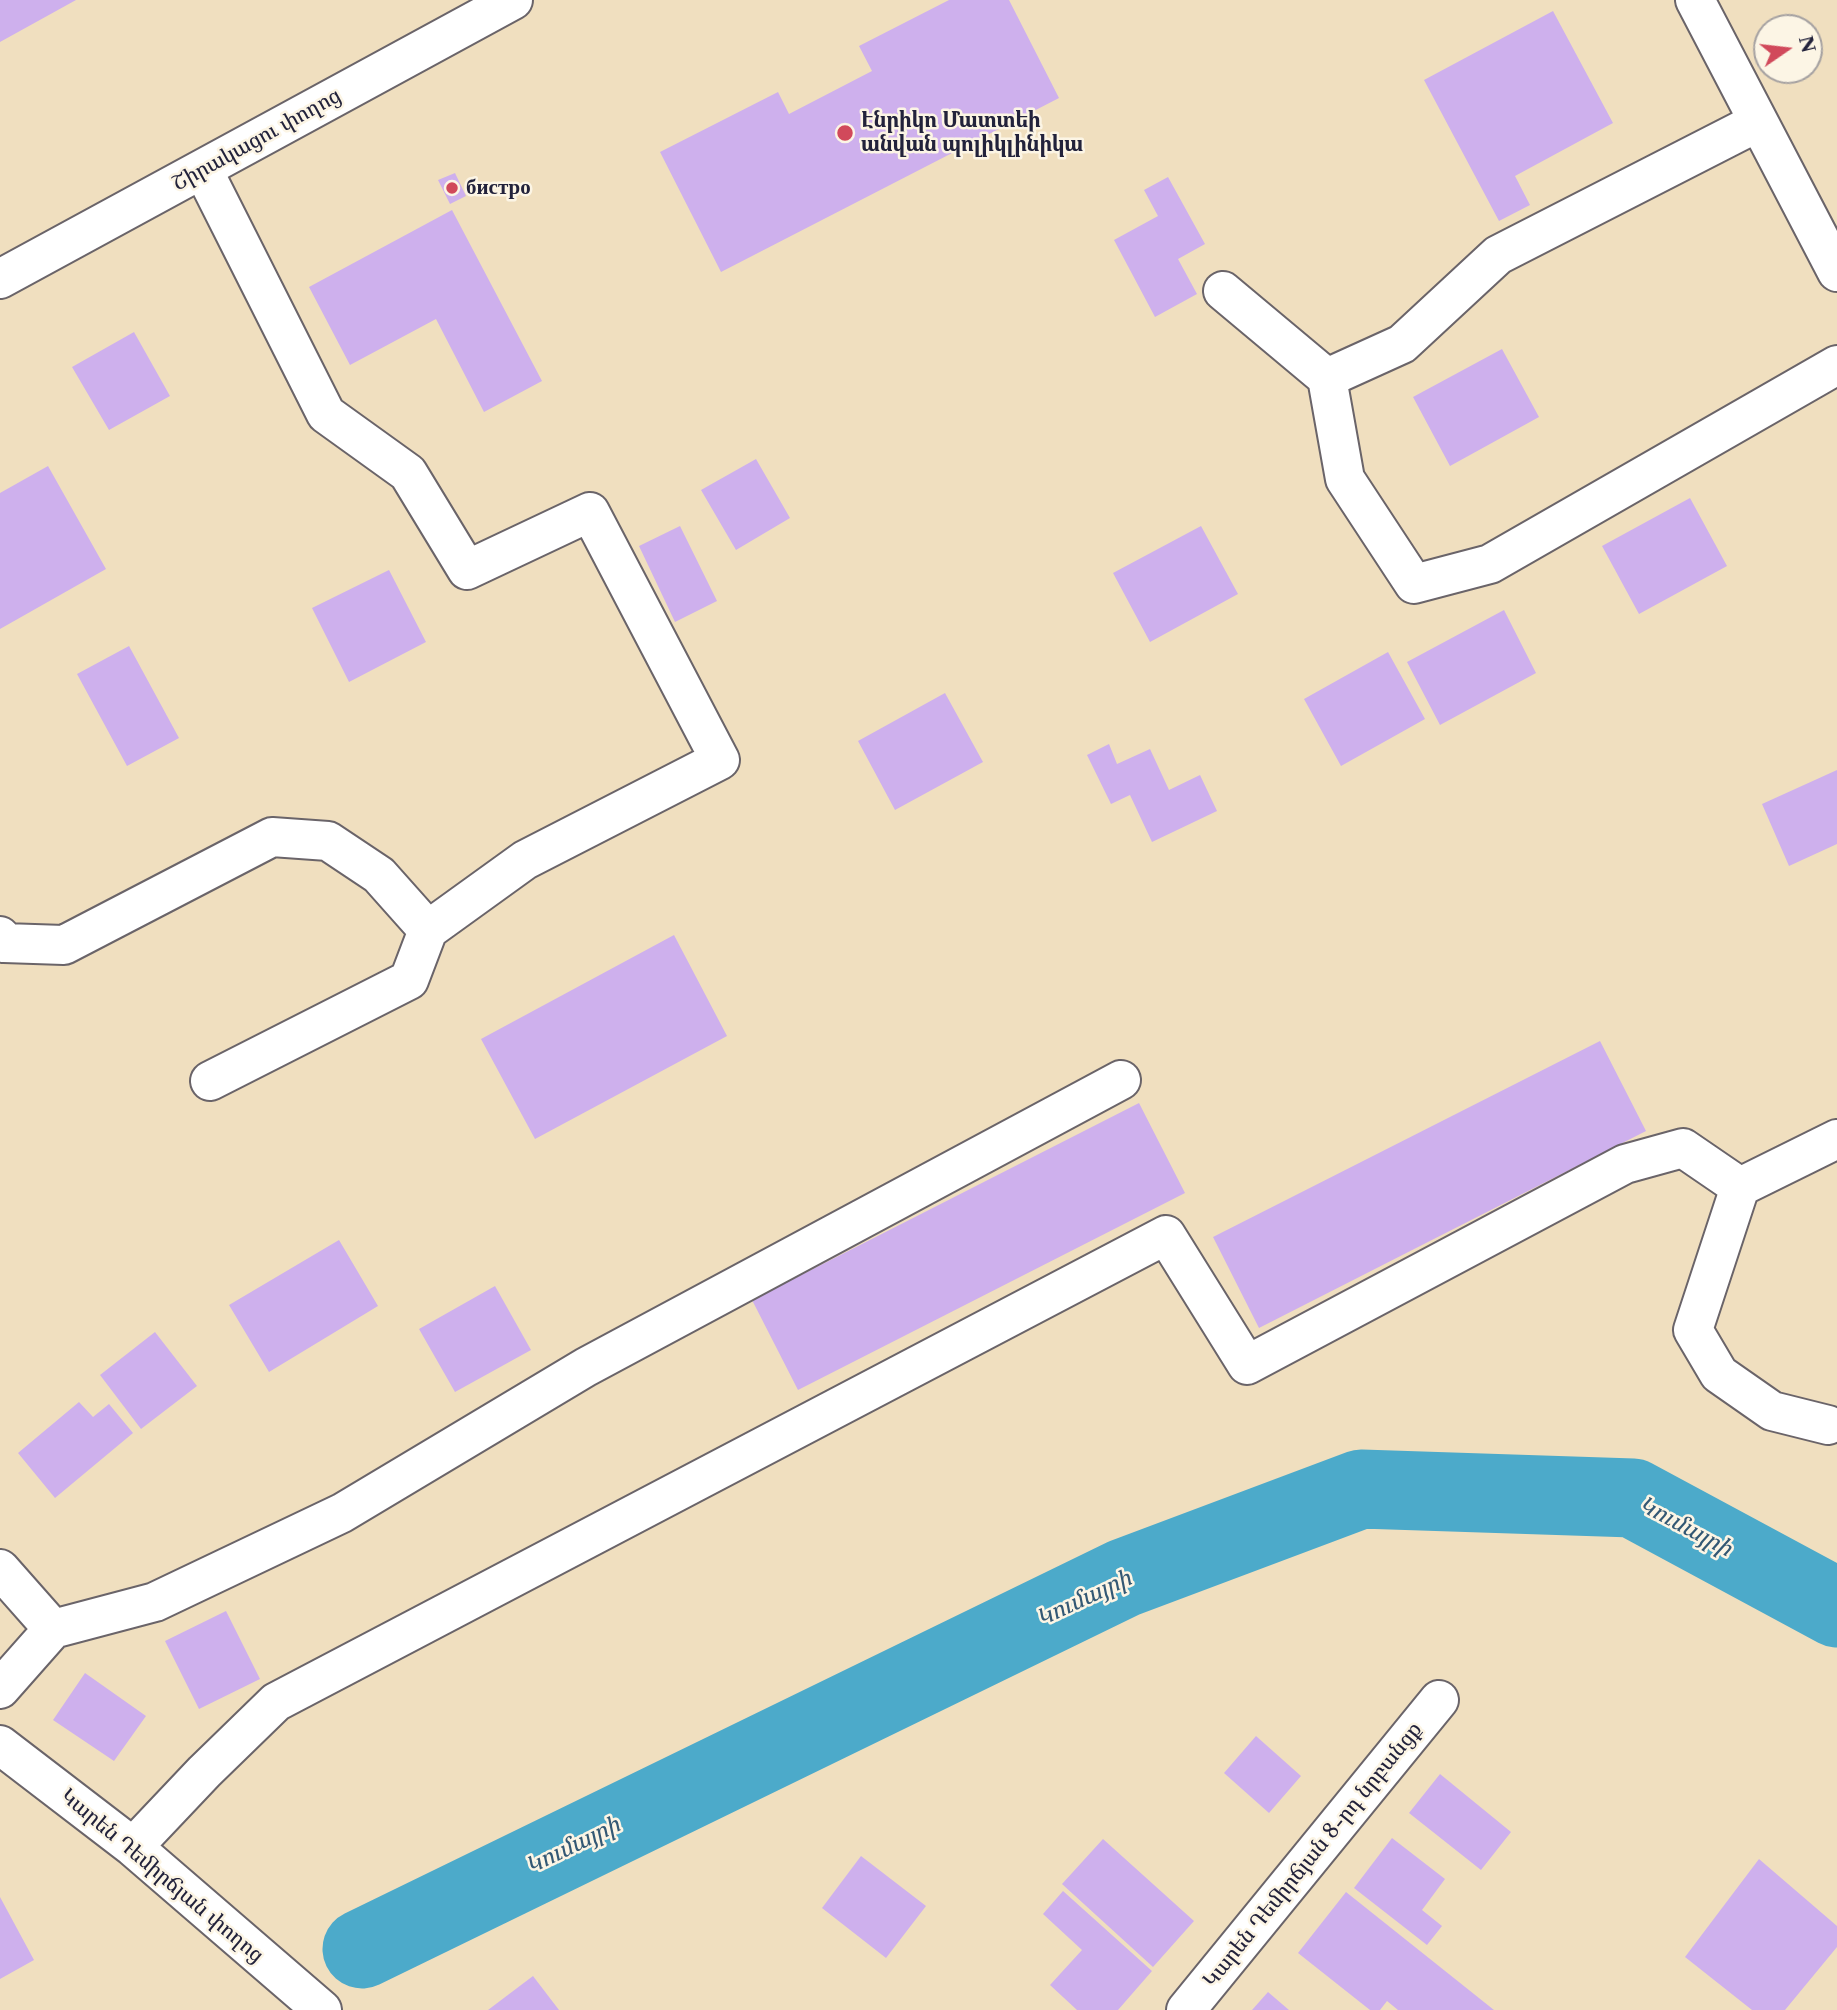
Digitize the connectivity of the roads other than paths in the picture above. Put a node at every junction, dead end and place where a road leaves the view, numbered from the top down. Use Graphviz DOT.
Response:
graph roads {
  1 [pos="513,0"];
  2 [pos="1695,0"];
  3 [pos="1758,122"];
  4 [pos="203,170"];
  5 [pos="1837,272"];
  6 [pos="0,279"];
  7 [pos="1223,291"];
  8 [pos="1837,365"];
  9 [pos="1326,378"];
  10 [pos="428,930"];
  11 [pos="0,936"];
  12 [pos="1121,1080"];
  13 [pos="209,1081"];
  14 [pos="1837,1139"];
  15 [pos="1740,1187"];
  16 [pos="1828,1425"];
  17 [pos="0,1569"];
  18 [pos="54,1629"];
  19 [pos="0,1689"];
  20 [pos="1440,1700"];
  21 [pos="0,1745"];
  22 [pos="133,1847"];
  23 [pos="322,2010"];
  24 [pos="1186,2010"];
  1 -- 4 [label="street, Շիրակացու փողոց"];
  2 -- 3 [label="street"];
  3 -- 5 [label="street"];
  3 -- 9 [label="street"];
  4 -- 6 [label="street, Շիրակացու փողոց"];
  4 -- 10 [label="street"];
  7 -- 9 [label="street"];
  8 -- 9 [label="street"];
  10 -- 11 [label="street"];
  10 -- 13 [label="street"];
  12 -- 18 [label="street"];
  14 -- 15 [label="street"];
  15 -- 16 [label="street"];
  15 -- 22 [label="street"];
  17 -- 18 [label="street"];
  18 -- 19 [label="street"];
  20 -- 24 [label="street, Կարեն Դեմիրճյան 8-րդ նրբանցք"];
  21 -- 22 [label="street, Կարեն Դեմիրճյան փողոց"];
  22 -- 23 [label="street, Կարեն Դեմիրճյան փողոց"];
}
